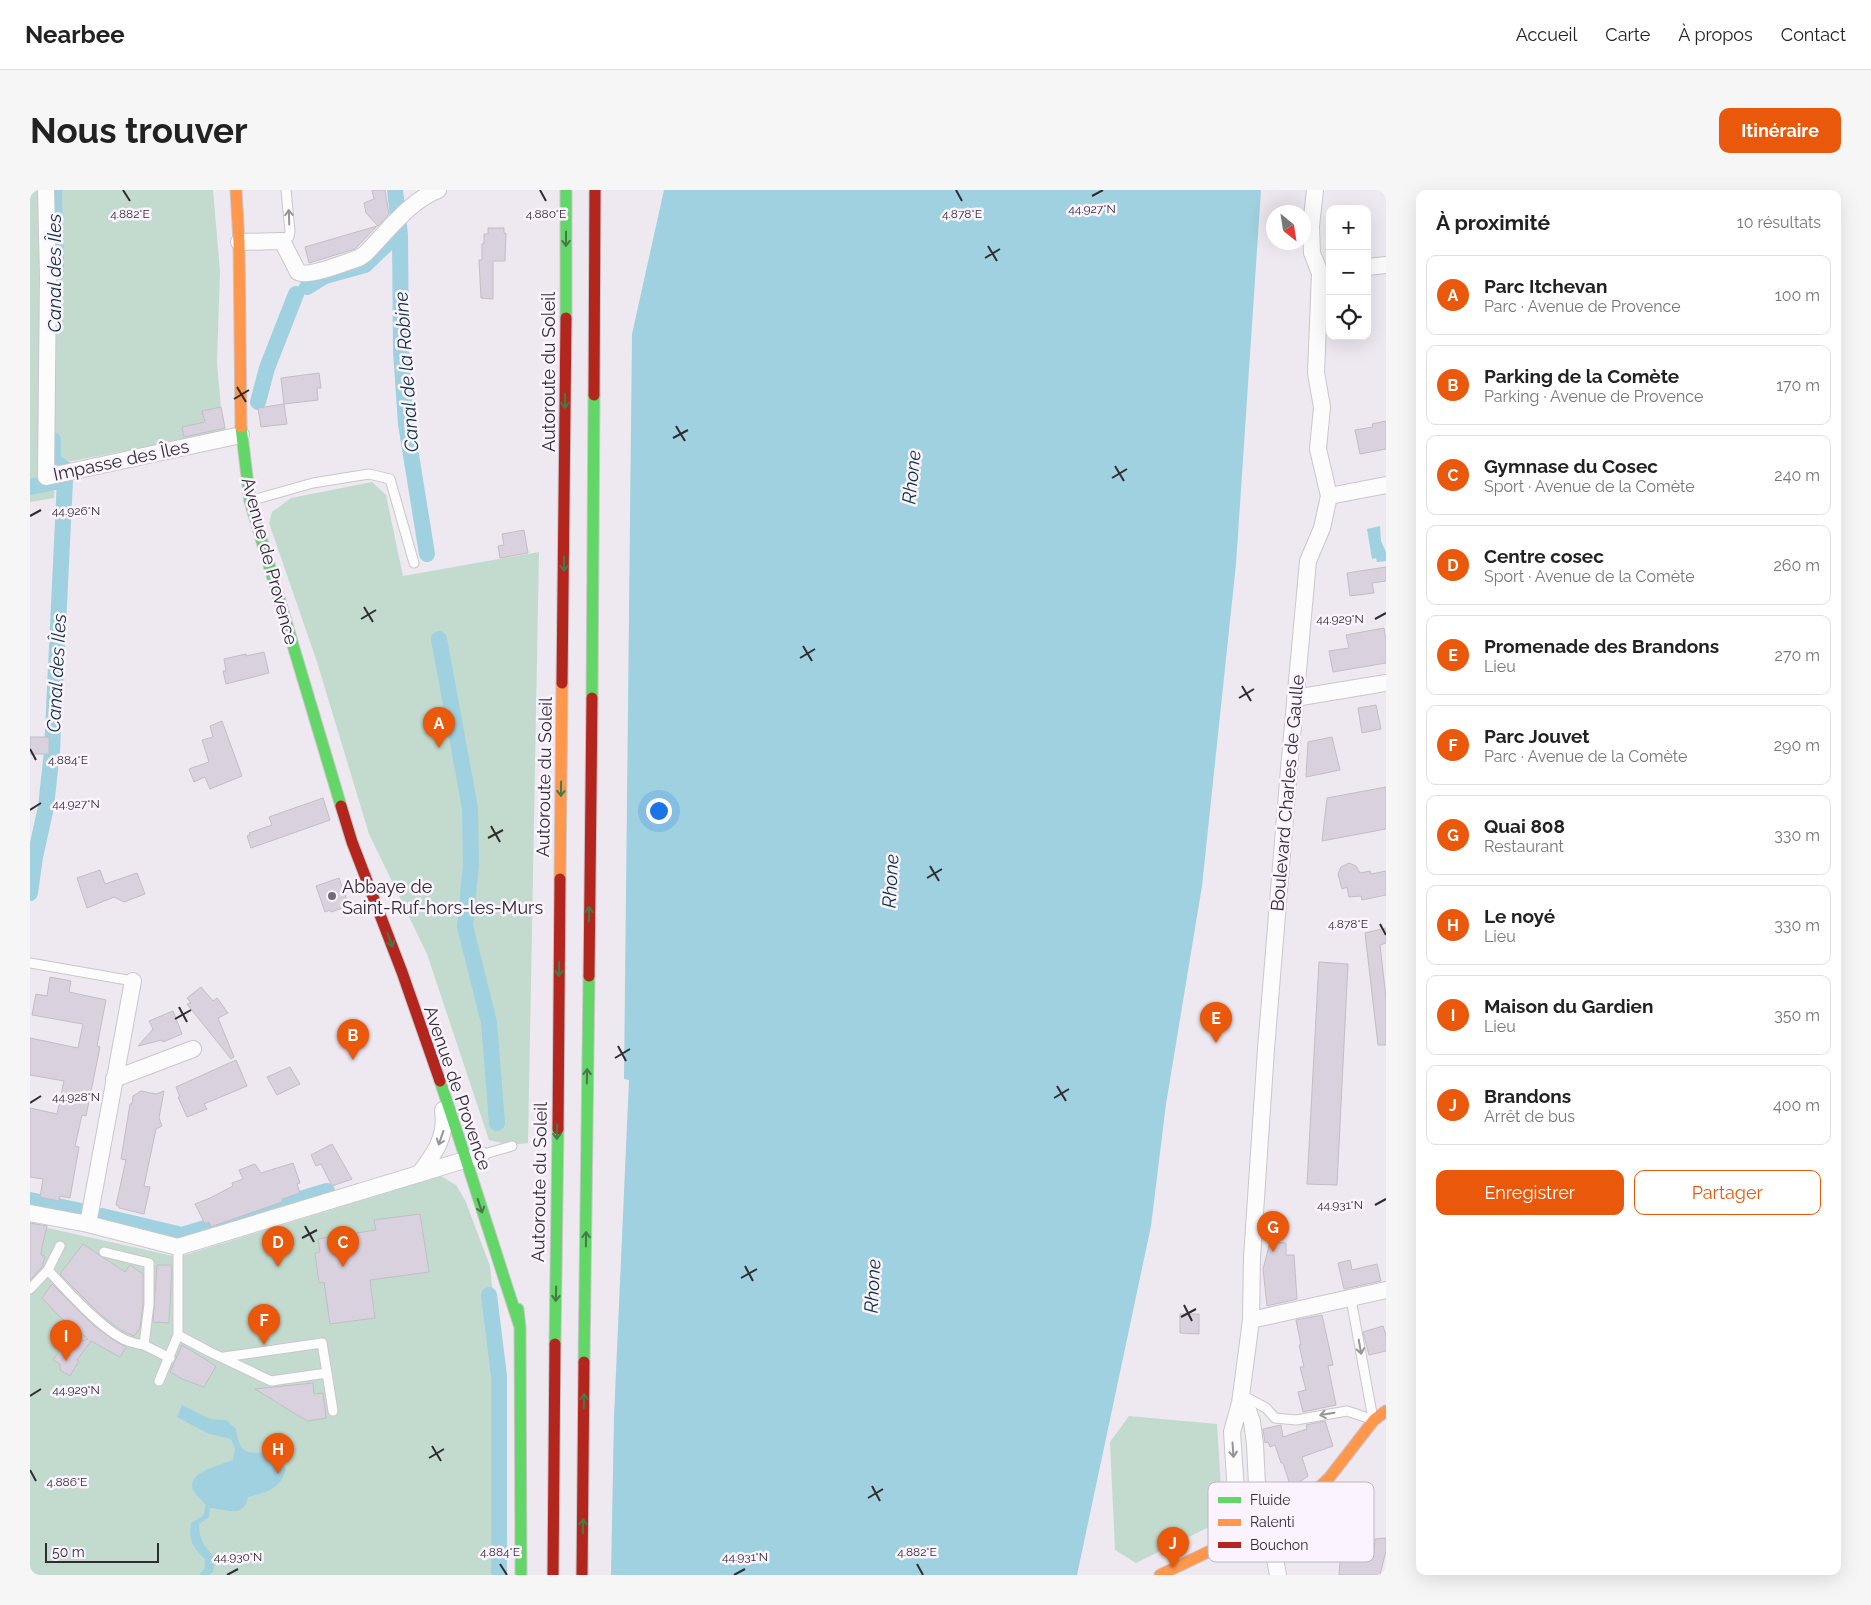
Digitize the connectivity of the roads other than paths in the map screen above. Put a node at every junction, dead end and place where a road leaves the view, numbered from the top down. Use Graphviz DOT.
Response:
graph roads {
  1 [pos="46,190"];
  2 [pos="236,190"];
  3 [pos="286,190"];
  4 [pos="438,190"];
  5 [pos="566,190"];
  6 [pos="595,190"];
  7 [pos="1315,190"];
  8 [pos="282,241"];
  9 [pos="239,242"];
  10 [pos="1386,265"];
  11 [pos="1371,267"];
  12 [pos="1325,273"];
  13 [pos="241,435"];
  14 [pos="1386,485"];
  15 [pos="1329,496"];
  16 [pos="250,501"];
  17 [pos="414,564"];
  18 [pos="1386,683"];
  19 [pos="1295,698"];
  20 [pos="359,862"];
  21 [pos="395,920"];
  22 [pos="30,963"];
  23 [pos="134,981"];
  24 [pos="193,1048"];
  25 [pos="437,1073"];
  26 [pos="114,1079"];
  27 [pos="512,1146"];
  28 [pos="477,1155"];
  29 [pos="420,1173"];
  30 [pos="30,1213"];
  31 [pos="88,1224"];
  32 [pos="60,1246"];
  33 [pos="178,1247"];
  34 [pos="104,1252"];
  35 [pos="514,1269"];
  36 [pos="48,1270"];
  37 [pos="30,1290"];
  38 [pos="1386,1290"];
  39 [pos="1351,1299"];
  40 [pos="1251,1320"];
  41 [pos="520,1327"];
  42 [pos="178,1334"];
  43 [pos="144,1345"];
  44 [pos="223,1357"];
  45 [pos="170,1358"];
  46 [pos="328,1373"];
  47 [pos="160,1381"];
  48 [pos="1241,1399"];
  49 [pos="333,1411"];
  50 [pos="1386,1411"];
  51 [pos="1374,1420"];
  52 [pos="1235,1482"];
  53 [pos="1257,1482"];
  54 [pos="1325,1482"];
  55 [pos="1208,1552"];
  56 [pos="1276,1562"];
  57 [pos="521,1575"];
  58 [pos="553,1575"];
  59 [pos="582,1575"];
  60 [pos="1160,1575"];
  61 [pos="1278,1575"];
  1 -- 13 [label="street, Impasse des Îles"];
  2 -- 9 [label="main road, Avenue de Provence"];
  8 -- 3 [label="lane, one-way"];
  4 -- 8 [label="street"];
  5 -- 58 [label="main road, Autoroute du Soleil, one-way"];
  59 -- 6 [label="main road, one-way"];
  7 -- 12 [label="street, Boulevard Charles de Gaulle"];
  8 -- 9 [label="street"];
  9 -- 13 [label="main road, Avenue de Provence"];
  10 -- 11 [label="street"];
  12 -- 15 [label="street, Boulevard Charles de Gaulle"];
  13 -- 16 [label="main road, Avenue de Provence"];
  14 -- 15 [label="street"];
  15 -- 19 [label="street, Boulevard Charles de Gaulle"];
  16 -- 17 [label="lane"];
  16 -- 20 [label="main road, Avenue de Provence"];
  18 -- 19 [label="street"];
  19 -- 40 [label="street, Boulevard Charles de Gaulle"];
  20 -- 21 [label="main road, Avenue de Provence"];
  20 -- 25 [label="main road, Avenue de Provence, one-way"];
  22 -- 23 [label="lane"];
  23 -- 26 [label="street"];
  24 -- 26 [label="street"];
  25 -- 28 [label="main road, Avenue de Provence"];
  25 -- 29 [label="street, Avenue de Provence, one-way"];
  26 -- 31 [label="street"];
  27 -- 28 [label="lane"];
  28 -- 29 [label="street"];
  28 -- 41 [label="main road, Avenue de Provence, one-way"];
  29 -- 33 [label="street"];
  30 -- 31 [label="street"];
  31 -- 33 [label="street"];
  32 -- 36 [label="lane"];
  33 -- 42 [label="lane"];
  34 -- 43 [label="lane"];
  35 -- 41 [label="main road, Avenue de Provence"];
  36 -- 37 [label="lane"];
  36 -- 43 [label="lane"];
  38 -- 39 [label="street"];
  39 -- 40 [label="street"];
  39 -- 51 [label="lane, one-way"];
  40 -- 48 [label="street, Boulevard Charles de Gaulle"];
  41 -- 57 [label="main road, Avenue de Provence"];
  42 -- 44 [label="lane"];
  42 -- 45 [label="lane"];
  43 -- 45 [label="lane"];
  44 -- 46 [label="lane"];
  44 -- 46 [label="lane"];
  45 -- 47 [label="lane"];
  46 -- 49 [label="lane"];
  51 -- 48 [label="lane, one-way"];
  48 -- 52 [label="street, Boulevard Charles de Gaulle, one-way"];
  48 -- 53 [label="street"];
  50 -- 51 [label="main road"];
  51 -- 54 [label="main road"];
  55 -- 60 [label="main road"];
  56 -- 61 [label="street"];
}
